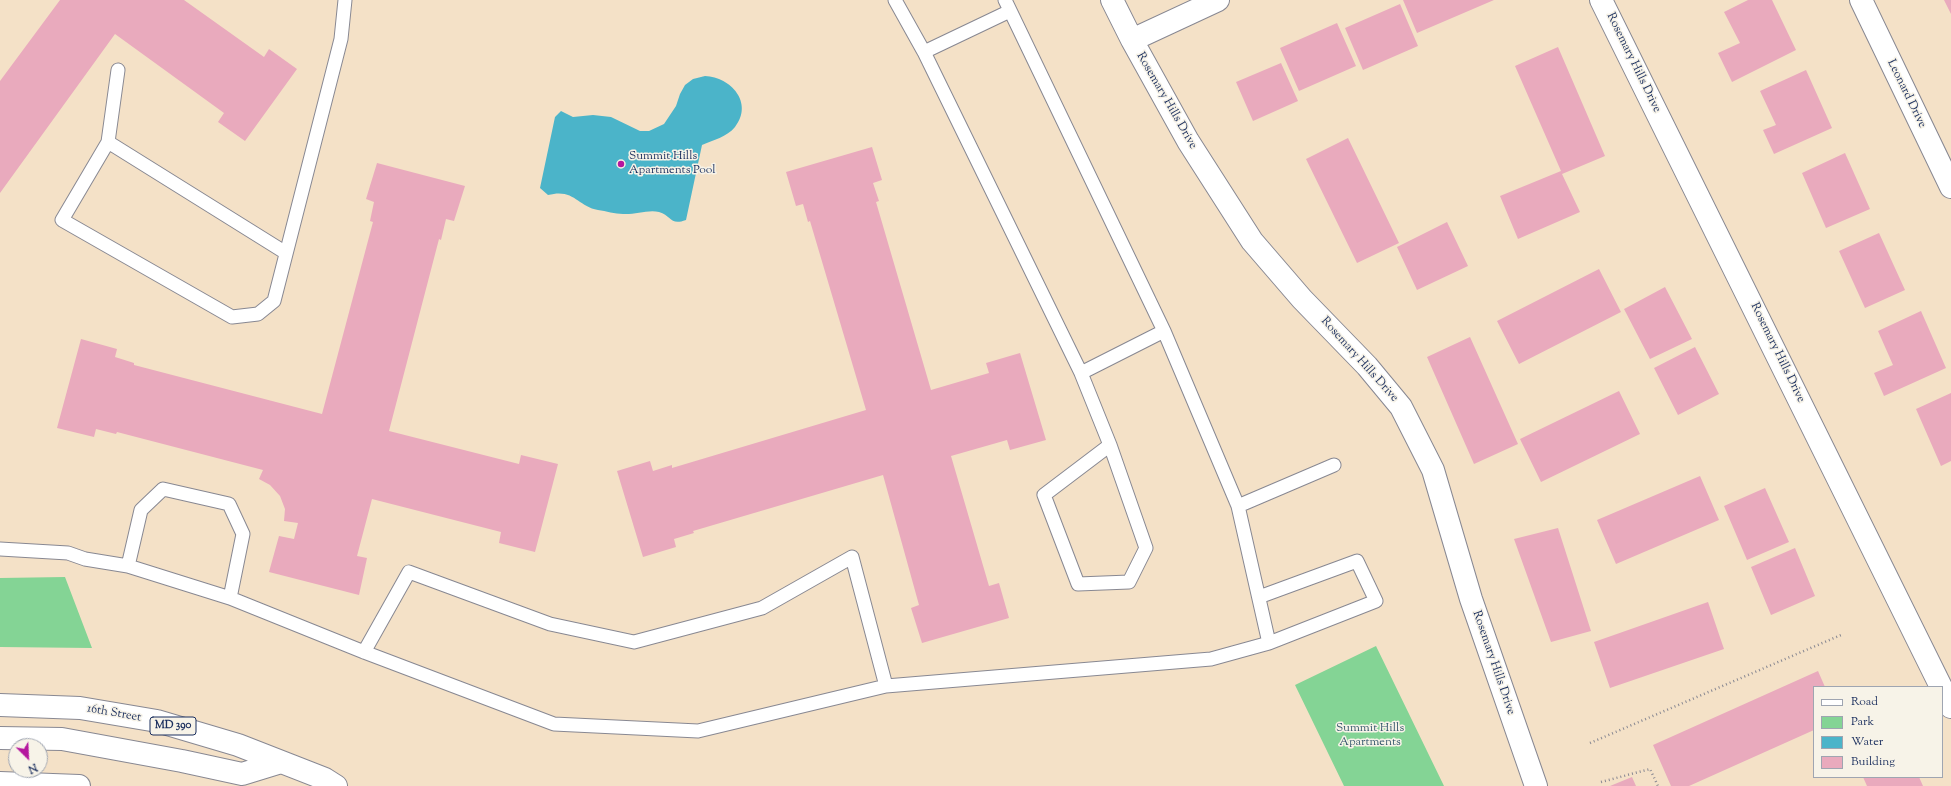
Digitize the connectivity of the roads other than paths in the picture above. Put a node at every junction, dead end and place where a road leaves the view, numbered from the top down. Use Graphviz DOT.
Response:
graph roads {
  1 [pos="345,0"];
  2 [pos="895,0"];
  3 [pos="1112,0"];
  4 [pos="1218,0"];
  5 [pos="1602,0"];
  6 [pos="1861,0"];
  7 [pos="1007,6"];
  8 [pos="1132,40"];
  9 [pos="924,52"];
  10 [pos="118,70"];
  11 [pos="108,142"];
  12 [pos="1951,187"];
  13 [pos="286,253"];
  14 [pos="1164,331"];
  15 [pos="1081,373"];
  16 [pos="1110,445"];
  17 [pos="1334,465"];
  18 [pos="1238,506"];
  19 [pos="0,549"];
  20 [pos="128,566"];
  21 [pos="1259,597"];
  22 [pos="230,598"];
  23 [pos="1269,643"];
  24 [pos="364,652"];
  25 [pos="886,686"];
  26 [pos="1948,696"];
  27 [pos="0,706"];
  28 [pos="0,738"];
  29 [pos="281,762"];
  30 [pos="0,783"];
  31 [pos="79,786"];
  32 [pos="336,786"];
  33 [pos="1536,786"];
  1 -- 13 [label="lane"];
  2 -- 9 [label="lane"];
  3 -- 8 [label="street, Rosemary Hills Drive"];
  4 -- 8 [label="street, Rosemary Hills Drive"];
  5 -- 26 [label="street, Rosemary Hills Drive"];
  6 -- 12 [label="street, Leonard Drive"];
  7 -- 9 [label="lane"];
  7 -- 14 [label="lane"];
  8 -- 33 [label="street, Rosemary Hills Drive"];
  9 -- 15 [label="lane"];
  10 -- 11 [label="lane"];
  11 -- 13 [label="lane"];
  11 -- 13 [label="lane"];
  14 -- 15 [label="lane"];
  14 -- 18 [label="lane"];
  15 -- 16 [label="lane"];
  16 -- 16 [label="lane"];
  17 -- 18 [label="lane"];
  18 -- 21 [label="lane"];
  19 -- 20 [label="lane"];
  20 -- 22 [label="lane"];
  20 -- 22 [label="lane"];
  21 -- 23 [label="lane"];
  21 -- 23 [label="lane"];
  22 -- 24 [label="lane"];
  23 -- 25 [label="lane"];
  24 -- 25 [label="lane"];
  24 -- 25 [label="lane"];
  27 -- 29 [label="street, 16th Street / MD 390"];
  28 -- 29 [label="street"];
  29 -- 32 [label="street, 16th Street / MD 390"];
  30 -- 31 [label="street"];
}
